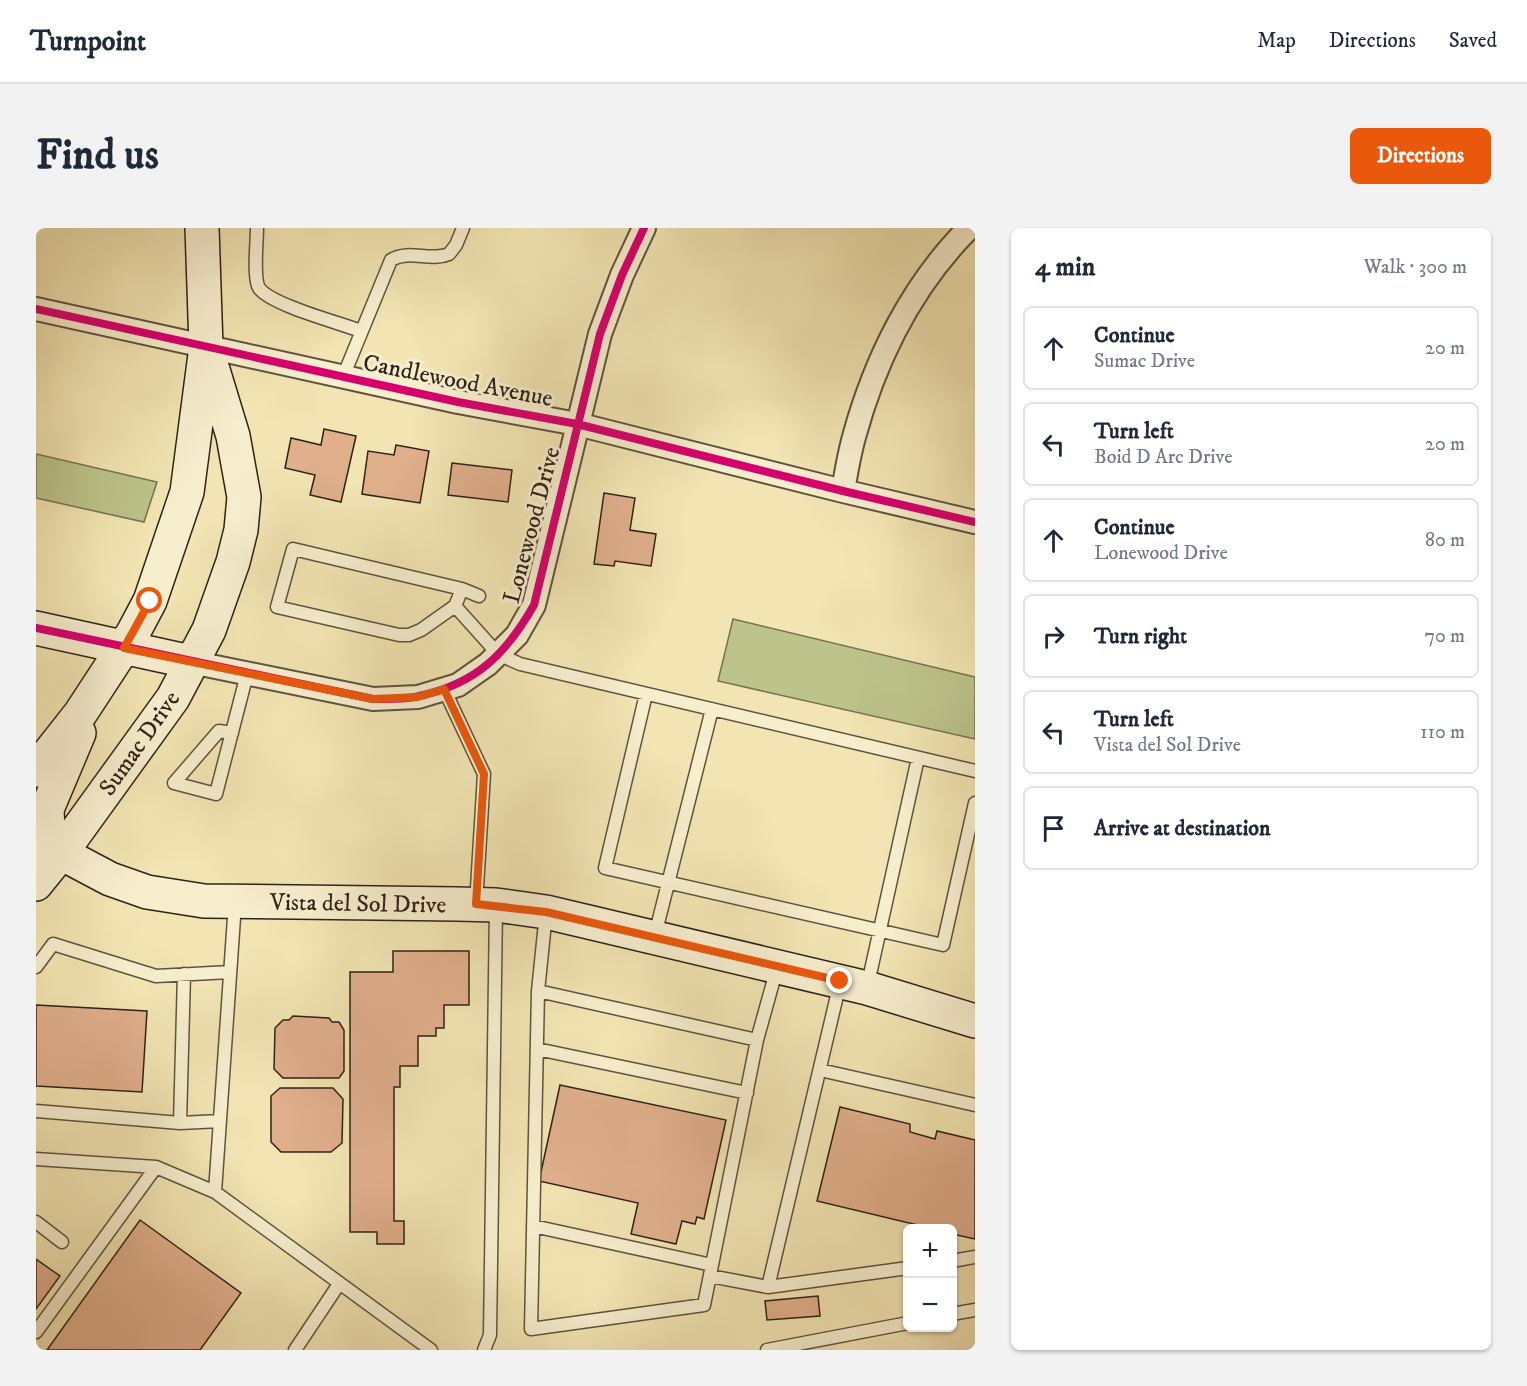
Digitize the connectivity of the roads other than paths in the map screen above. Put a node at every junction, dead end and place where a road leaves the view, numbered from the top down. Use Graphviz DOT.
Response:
graph roads {
  1 [pos="202,228"];
  2 [pos="257,228"];
  3 [pos="463,228"];
  4 [pos="644,228"];
  5 [pos="969,228"];
  6 [pos="36,309"];
  7 [pos="361,331"];
  8 [pos="206,347"];
  9 [pos="343,377"];
  10 [pos="577,424"];
  11 [pos="843,491"];
  12 [pos="975,522"];
  13 [pos="462,589"];
  14 [pos="479,596"];
  15 [pos="455,606"];
  16 [pos="36,628"];
  17 [pos="124,648"];
  18 [pos="498,654"];
  19 [pos="191,662"];
  20 [pos="247,674"];
  21 [pos="99,685"];
  22 [pos="444,689"];
  23 [pos="646,694"];
  24 [pos="712,709"];
  25 [pos="232,733"];
  26 [pos="918,758"];
  27 [pos="36,770"];
  28 [pos="975,771"];
  29 [pos="975,803"];
  30 [pos="48,853"];
  31 [pos="668,882"];
  32 [pos="36,884"];
  33 [pos="235,901"];
  34 [pos="486,905"];
  35 [pos="546,912"];
  36 [pos="880,931"];
  37 [pos="655,937"];
  38 [pos="36,967"];
  39 [pos="777,967"];
  40 [pos="230,972"];
  41 [pos="184,974"];
  42 [pos="854,985"];
  43 [pos="538,991"];
  44 [pos="975,1021"];
  45 [pos="757,1040"];
  46 [pos="537,1048"];
  47 [pos="820,1070"];
  48 [pos="747,1093"];
  49 [pos="975,1105"];
  50 [pos="36,1112"];
  51 [pos="220,1121"];
  52 [pos="180,1123"];
  53 [pos="36,1159"];
  54 [pos="156,1167"];
  55 [pos="215,1192"];
  56 [pos="36,1222"];
  57 [pos="533,1226"];
  58 [pos="62,1242"];
  59 [pos="975,1257"];
  60 [pos="957,1260"];
  61 [pos="903,1269"];
  62 [pos="711,1270"];
  63 [pos="339,1284"];
  64 [pos="768,1287"];
  65 [pos="975,1310"];
  66 [pos="957,1313"];
  67 [pos="903,1324"];
  68 [pos="36,1332"];
  69 [pos="295,1350"];
  70 [pos="431,1350"];
  71 [pos="484,1350"];
  72 [pos="767,1350"];
  1 -- 8 [label="street, Sumac Drive"];
  2 -- 7 [label="lane"];
  3 -- 7 [label="lane"];
  4 -- 10 [label="street, Lonewood Drive"];
  5 -- 11 [label="street"];
  6 -- 8 [label="street, Candlewood Avenue"];
  7 -- 9 [label="lane"];
  8 -- 9 [label="street, Candlewood Avenue"];
  8 -- 17 [label="street, Sumac Drive"];
  8 -- 19 [label="street, Sumac Drive"];
  9 -- 10 [label="street, Candlewood Avenue"];
  10 -- 11 [label="street, Candlewood Avenue"];
  10 -- 18 [label="street, Lonewood Drive"];
  11 -- 12 [label="street, Candlewood Avenue"];
  13 -- 14 [label="lane"];
  13 -- 15 [label="lane"];
  13 -- 15 [label="lane"];
  15 -- 18 [label="lane"];
  16 -- 17 [label="street"];
  17 -- 19 [label="street"];
  17 -- 21 [label="street, Sumac Drive"];
  18 -- 22 [label="street, Lonewood Drive"];
  18 -- 23 [label="lane"];
  19 -- 20 [label="street, Lonewood Drive"];
  19 -- 30 [label="street, Sumac Drive"];
  20 -- 22 [label="street, Lonewood Drive"];
  20 -- 25 [label="lane"];
  21 -- 27 [label="street, Sumac Drive"];
  21 -- 30 [label="street"];
  22 -- 34 [label="lane"];
  23 -- 24 [label="lane"];
  23 -- 31 [label="lane"];
  24 -- 26 [label="lane"];
  24 -- 31 [label="lane"];
  25 -- 25 [label="lane"];
  26 -- 28 [label="lane"];
  26 -- 36 [label="lane"];
  29 -- 36 [label="lane"];
  30 -- 32 [label="street, Sumac Drive"];
  30 -- 33 [label="street, Vista del Sol Drive"];
  31 -- 36 [label="lane"];
  31 -- 37 [label="lane"];
  33 -- 34 [label="street, Vista del Sol Drive"];
  33 -- 40 [label="lane"];
  34 -- 35 [label="street, Vista del Sol Drive"];
  34 -- 71 [label="lane"];
  35 -- 37 [label="street, Vista del Sol Drive"];
  35 -- 43 [label="lane"];
  36 -- 42 [label="lane"];
  37 -- 39 [label="street, Vista del Sol Drive"];
  38 -- 41 [label="lane"];
  39 -- 42 [label="street, Vista del Sol Drive"];
  39 -- 45 [label="lane"];
  40 -- 41 [label="lane"];
  40 -- 51 [label="lane"];
  41 -- 52 [label="lane"];
  42 -- 44 [label="street, Vista del Sol Drive"];
  42 -- 47 [label="lane"];
  43 -- 45 [label="lane"];
  43 -- 46 [label="lane"];
  45 -- 48 [label="lane"];
  46 -- 48 [label="lane"];
  46 -- 57 [label="lane"];
  47 -- 49 [label="lane"];
  47 -- 64 [label="lane"];
  48 -- 62 [label="lane"];
  50 -- 52 [label="lane"];
  51 -- 52 [label="lane"];
  51 -- 55 [label="lane"];
  53 -- 54 [label="lane"];
  54 -- 55 [label="lane"];
  54 -- 68 [label="lane"];
  55 -- 63 [label="lane"];
  56 -- 58 [label="lane"];
  57 -- 62 [label="lane"];
  57 -- 62 [label="lane"];
  59 -- 60 [label="lane"];
  61 -- 64 [label="lane"];
  62 -- 64 [label="lane"];
  63 -- 69 [label="lane"];
  63 -- 70 [label="lane"];
  65 -- 66 [label="lane"];
  67 -- 72 [label="lane"];
}
